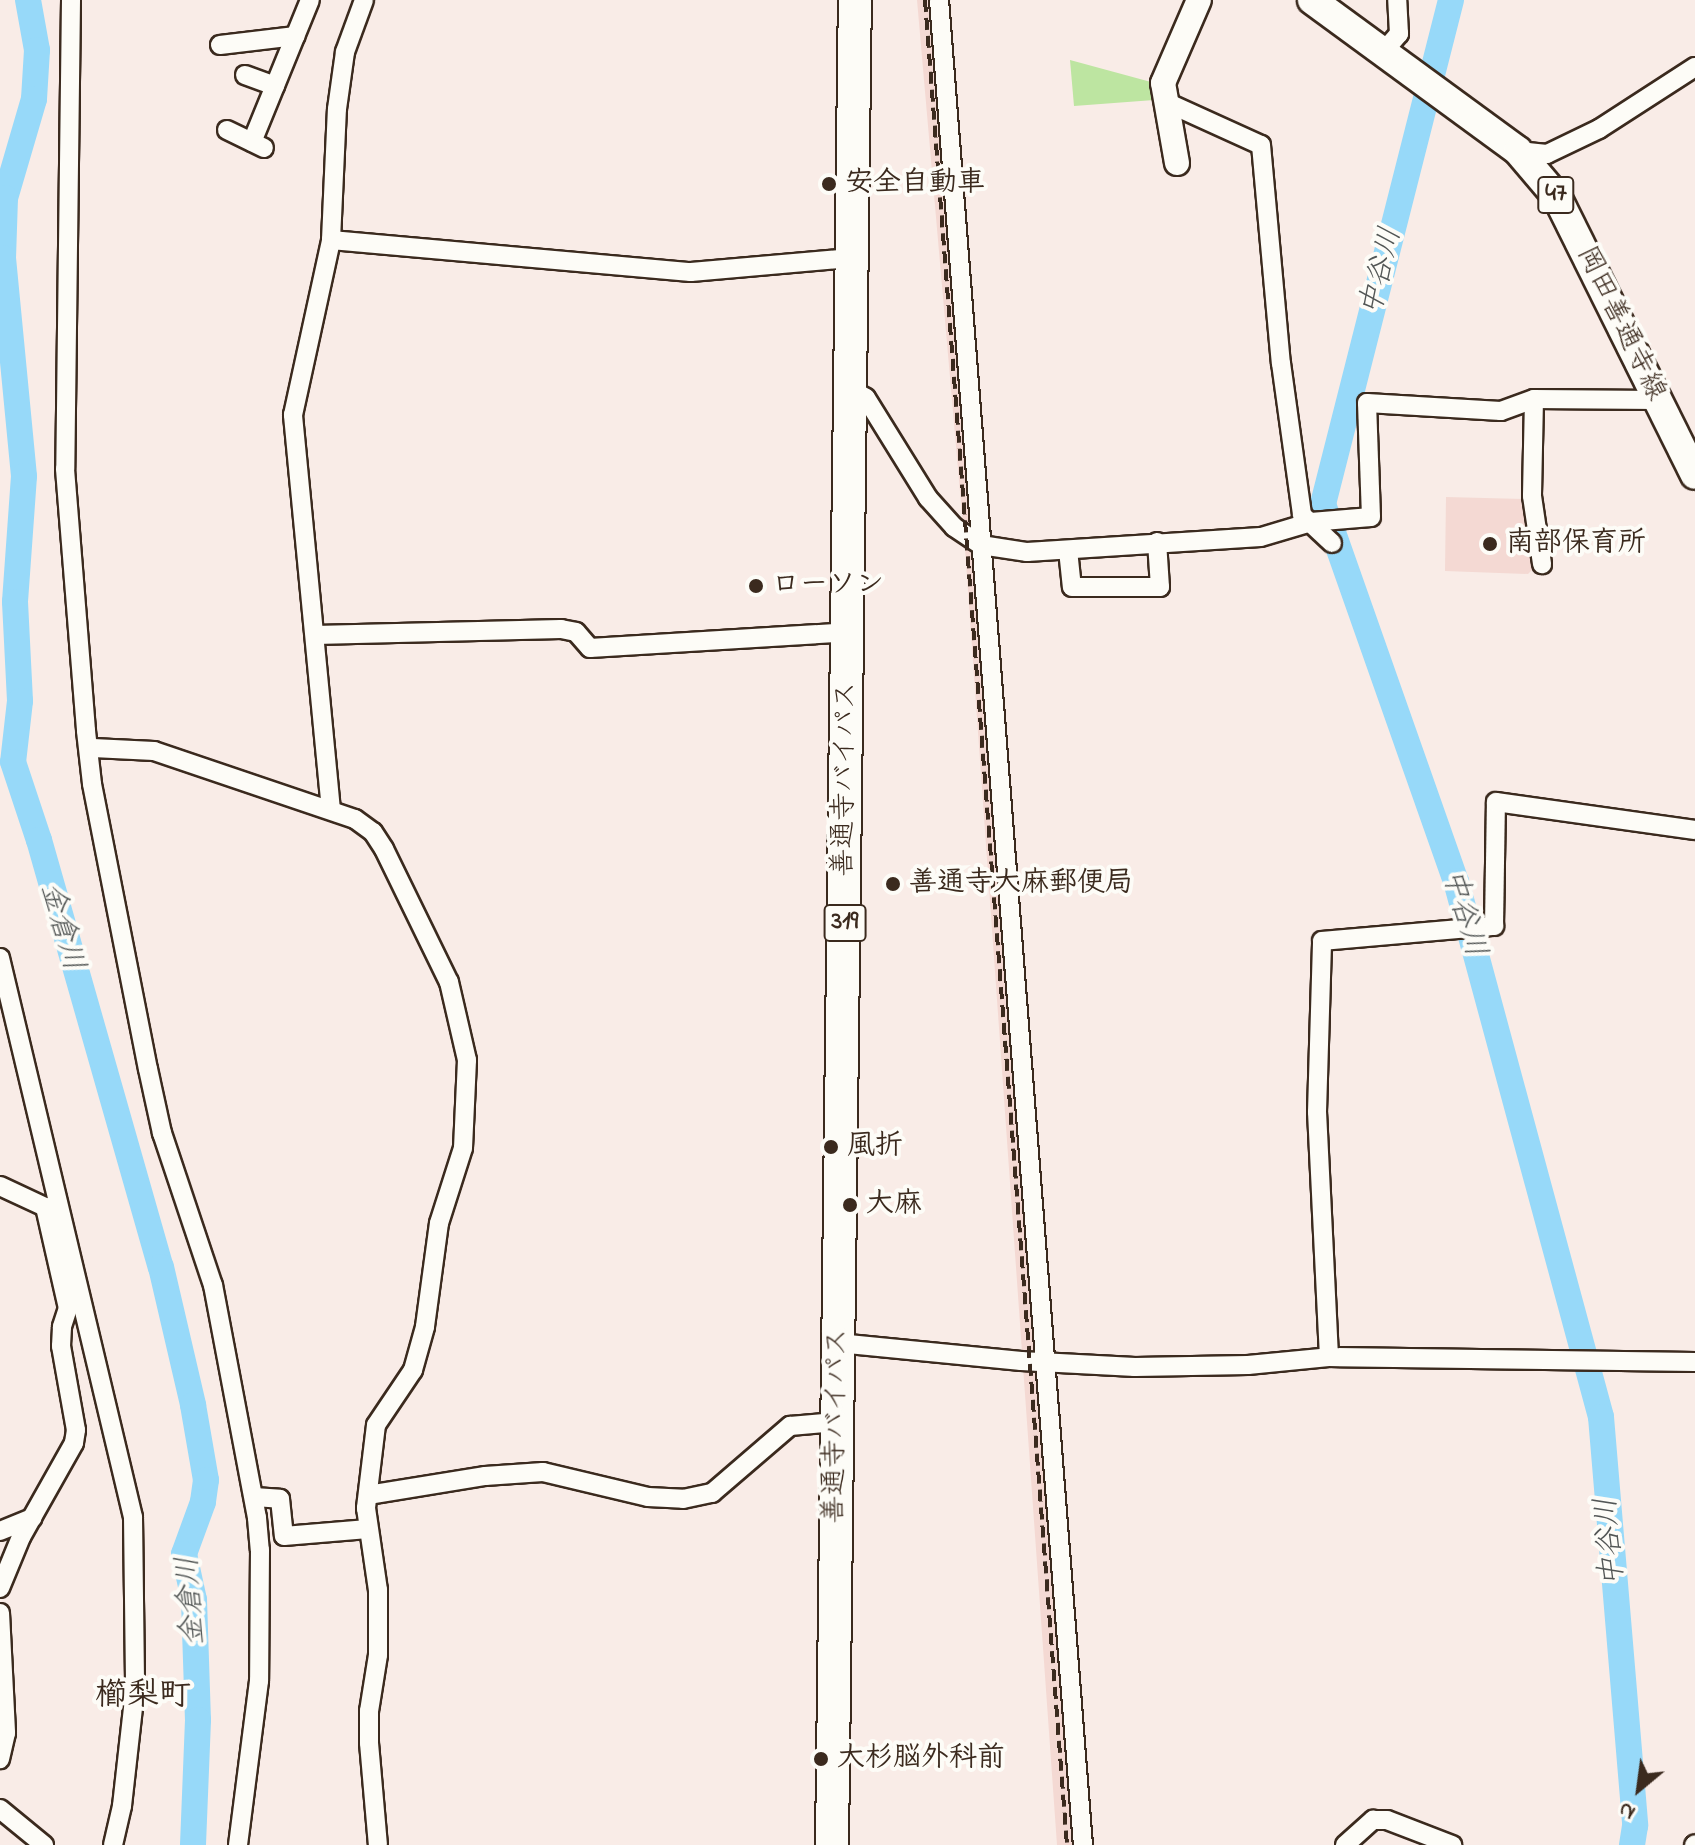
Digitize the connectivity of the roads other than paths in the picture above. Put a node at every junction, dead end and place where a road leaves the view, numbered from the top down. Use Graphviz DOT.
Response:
graph roads {
  1 [pos="71,0"];
  2 [pos="310,0"];
  3 [pos="364,0"];
  4 [pos="855,0"];
  5 [pos="939,0"];
  6 [pos="1199,0"];
  7 [pos="1312,0"];
  8 [pos="1397,0"];
  9 [pos="295,36"];
  10 [pos="220,45"];
  11 [pos="1384,51"];
  12 [pos="1695,67"];
  13 [pos="245,75"];
  14 [pos="275,86"];
  15 [pos="1166,102"];
  16 [pos="227,130"];
  17 [pos="1518,151"];
  18 [pos="1177,163"];
  19 [pos="331,240"];
  20 [pos="852,258"];
  21 [pos="850,389"];
  22 [pos="1534,399"];
  23 [pos="1657,400"];
  24 [pos="1695,475"];
  25 [pos="1311,522"];
  26 [pos="1157,542"];
  27 [pos="1332,543"];
  28 [pos="981,545"];
  29 [pos="1068,550"];
  30 [pos="1542,564"];
  31 [pos="848,632"];
  32 [pos="315,635"];
  33 [pos="93,748"];
  34 [pos="331,810"];
  35 [pos="1695,830"];
  36 [pos="0,958"];
  37 [pos="0,1186"];
  38 [pos="74,1307"];
  39 [pos="838,1343"];
  40 [pos="1329,1357"];
  41 [pos="1045,1362"];
  42 [pos="1695,1362"];
  43 [pos="836,1422"];
  44 [pos="368,1495"];
  45 [pos="254,1497"];
  46 [pos="33,1518"];
  47 [pos="368,1529"];
  48 [pos="0,1531"];
  49 [pos="0,1588"];
  50 [pos="0,1613"];
  51 [pos="0,1759"];
  52 [pos="0,1809"];
  53 [pos="44,1845"];
  54 [pos="113,1845"];
  55 [pos="238,1845"];
  56 [pos="378,1845"];
  57 [pos="832,1845"];
  58 [pos="1083,1845"];
  59 [pos="1345,1845"];
  60 [pos="1452,1845"];
  1 -- 45 [label="street"];
  2 -- 9 [label="street"];
  3 -- 19 [label="street"];
  4 -- 20 [label="highway, 善通寺バイパス / 319"];
  5 -- 28 [label="street"];
  6 -- 15 [label="street"];
  7 -- 11 [label="main road, 岡田善通寺線 / 47"];
  8 -- 11 [label="street"];
  9 -- 10 [label="street"];
  9 -- 14 [label="street"];
  11 -- 17 [label="main road, 岡田善通寺線 / 47"];
  12 -- 17 [label="street"];
  13 -- 14 [label="street"];
  14 -- 16 [label="street"];
  15 -- 18 [label="street"];
  15 -- 25 [label="street"];
  17 -- 23 [label="main road, 岡田善通寺線 / 47"];
  19 -- 20 [label="street"];
  19 -- 32 [label="street"];
  20 -- 21 [label="highway, 善通寺バイパス / 319"];
  21 -- 28 [label="street"];
  21 -- 31 [label="highway, 善通寺バイパス / 319"];
  22 -- 23 [label="street"];
  22 -- 25 [label="street"];
  22 -- 30 [label="street"];
  23 -- 24 [label="main road, 岡田善通寺線 / 47"];
  25 -- 26 [label="street"];
  25 -- 27 [label="street"];
  26 -- 29 [label="street"];
  26 -- 29 [label="street"];
  28 -- 29 [label="street"];
  28 -- 41 [label="street"];
  31 -- 32 [label="street"];
  31 -- 39 [label="highway, 善通寺バイパス / 319"];
  32 -- 34 [label="street"];
  33 -- 34 [label="street"];
  34 -- 44 [label="street"];
  35 -- 40 [label="street"];
  36 -- 38 [label="street"];
  37 -- 38 [label="street"];
  38 -- 46 [label="street"];
  38 -- 54 [label="street"];
  39 -- 41 [label="street"];
  39 -- 43 [label="highway, 善通寺バイパス / 319"];
  40 -- 41 [label="street"];
  40 -- 42 [label="street"];
  41 -- 58 [label="street"];
  43 -- 44 [label="street"];
  43 -- 57 [label="highway, 善通寺バイパス / 319"];
  44 -- 47 [label="street"];
  45 -- 47 [label="street"];
  45 -- 55 [label="street"];
  46 -- 48 [label="street"];
  46 -- 49 [label="street"];
  47 -- 56 [label="street"];
  50 -- 51 [label="street"];
  52 -- 53 [label="street"];
  59 -- 60 [label="street"];
}
